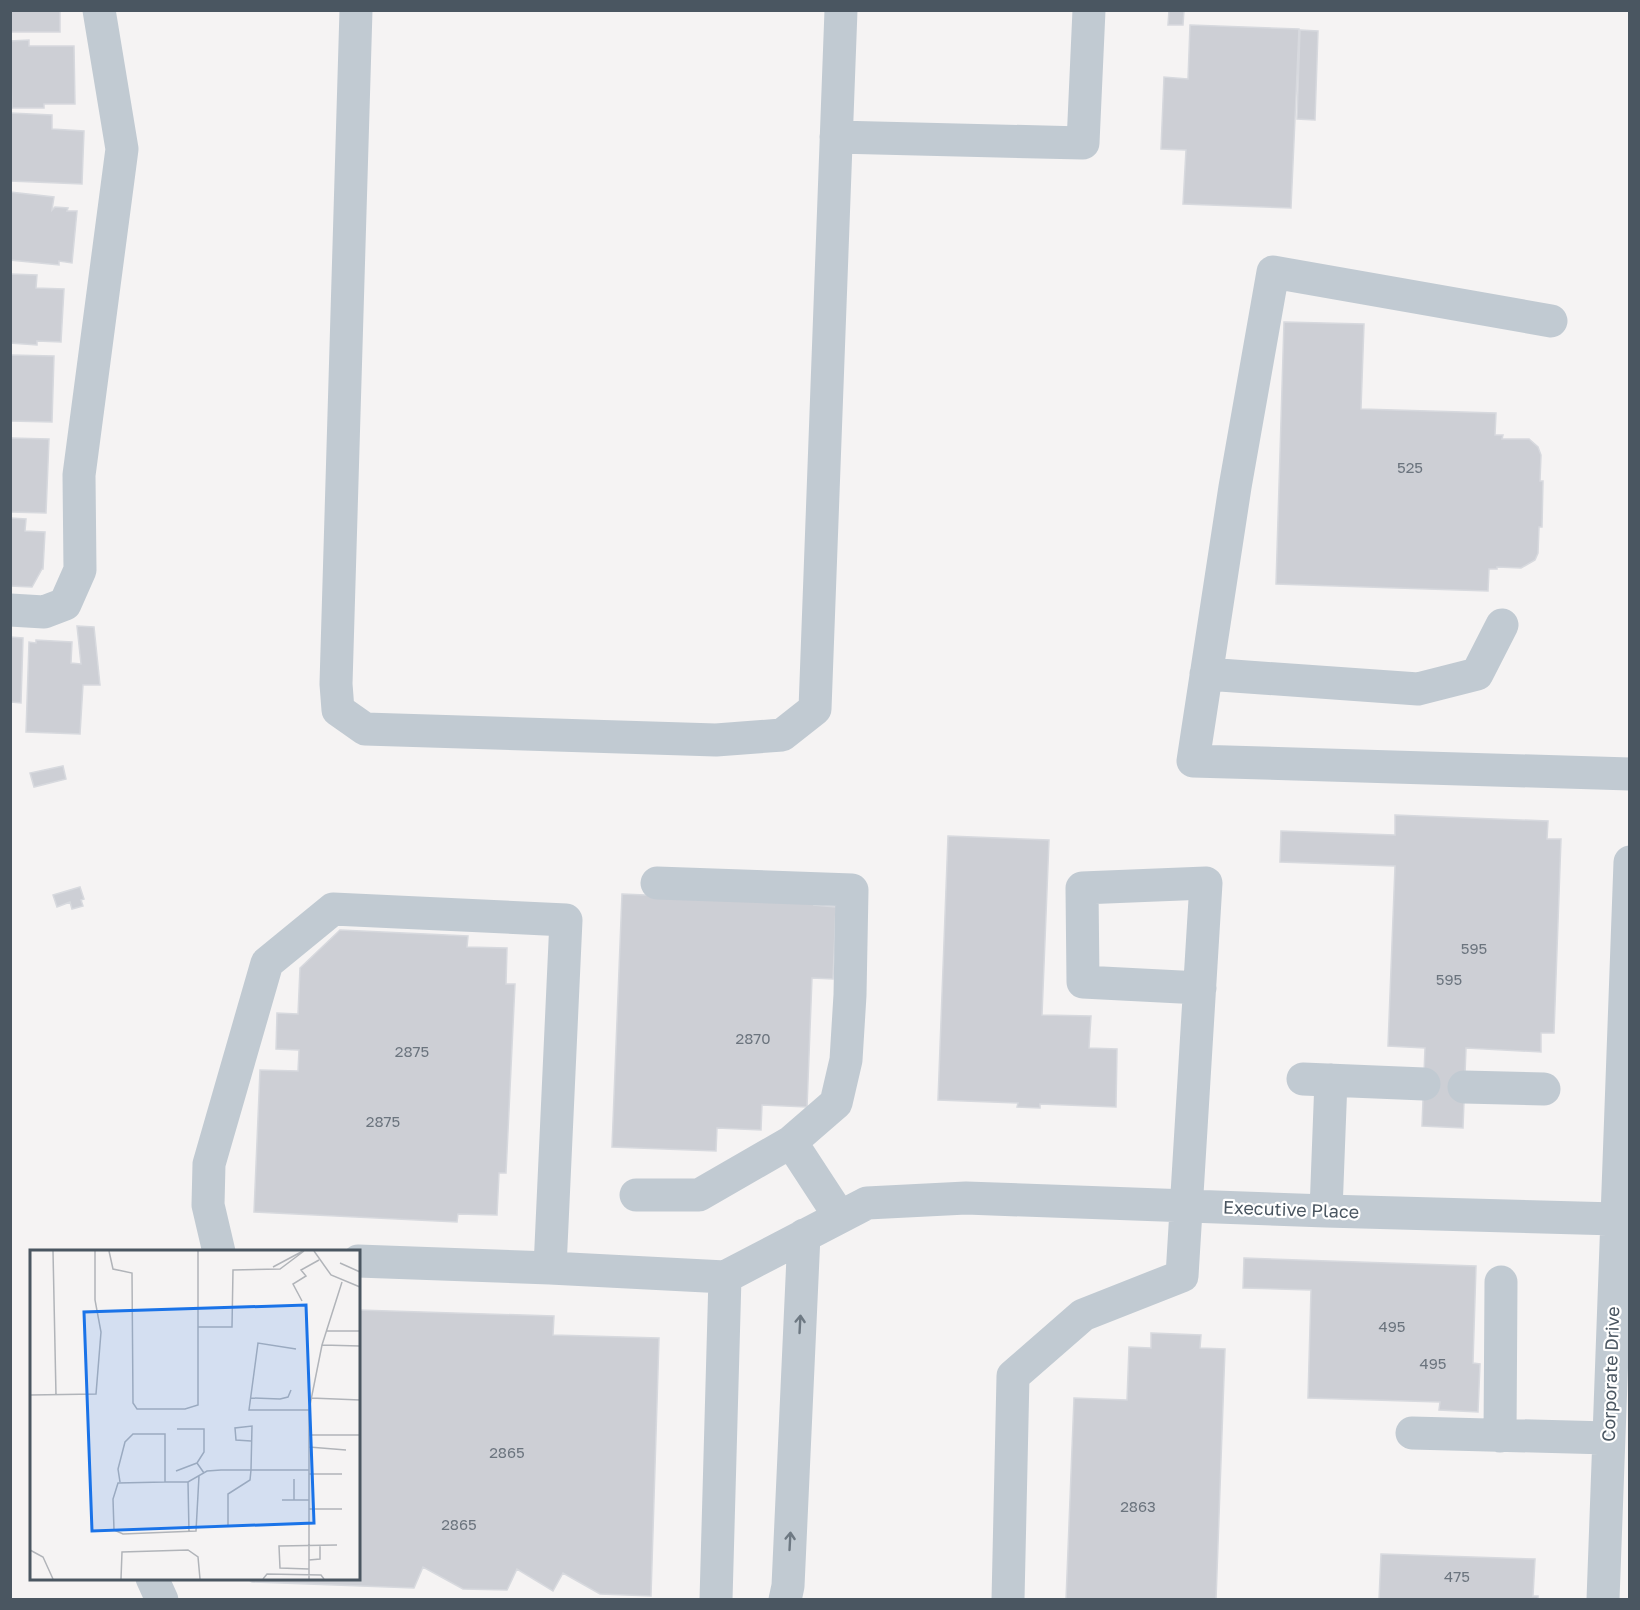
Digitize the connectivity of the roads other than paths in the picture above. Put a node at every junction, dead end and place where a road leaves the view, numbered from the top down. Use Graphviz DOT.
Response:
graph roads {
  1 [pos="99,10"];
  2 [pos="356,10"];
  3 [pos="841,10"];
  4 [pos="1089,10"];
  5 [pos="836,137"];
  6 [pos="1551,321"];
  7 [pos="10,610"];
  8 [pos="1502,625"];
  9 [pos="1206,674"];
  10 [pos="1629,774"];
  11 [pos="1629,862"];
  12 [pos="657,883"];
  13 [pos="1627,962"];
  14 [pos="1200,988"];
  15 [pos="1626,1049"];
  16 [pos="1424,1084"];
  17 [pos="1464,1087"];
  18 [pos="1544,1089"];
  19 [pos="791,1142"];
  20 [pos="636,1195"];
  21 [pos="1188,1206"];
  22 [pos="1326,1211"];
  23 [pos="840,1217"];
  24 [pos="804,1235"];
  25 [pos="1620,1237"];
  26 [pos="219,1250"];
  27 [pos="360,1261"];
  28 [pos="550,1268"];
  29 [pos="725,1277"];
  30 [pos="1501,1282"];
  31 [pos="1412,1433"];
  32 [pos="1500,1436"];
  33 [pos="1608,1438"];
  34 [pos="1618,1505"];
  35 [pos="153,1580"];
  36 [pos="162,1599"];
  37 [pos="716,1599"];
  38 [pos="785,1599"];
  39 [pos="1008,1599"];
  40 [pos="1603,1599"];
  1 -- 7 [label="street"];
  2 -- 5 [label="street"];
  3 -- 5 [label="street"];
  4 -- 5 [label="street"];
  6 -- 9 [label="street"];
  8 -- 9 [label="street"];
  9 -- 10 [label="street"];
  11 -- 13 [label="street, Corporate Drive"];
  12 -- 19 [label="street"];
  13 -- 15 [label="street, Corporate Drive"];
  14 -- 14 [label="street"];
  14 -- 21 [label="street"];
  15 -- 25 [label="street, Corporate Drive"];
  16 -- 22 [label="street"];
  17 -- 18 [label="street"];
  19 -- 20 [label="street"];
  19 -- 23 [label="street"];
  21 -- 22 [label="street, Executive Place"];
  21 -- 23 [label="street, Executive Place"];
  21 -- 39 [label="street"];
  22 -- 25 [label="street, Executive Place"];
  23 -- 24 [label="street, Executive Place"];
  24 -- 29 [label="street, Executive Place"];
  38 -- 24 [label="street, one-way"];
  25 -- 33 [label="street, Corporate Drive"];
  26 -- 28 [label="street"];
  27 -- 28 [label="street"];
  28 -- 29 [label="street"];
  29 -- 37 [label="street"];
  30 -- 32 [label="street"];
  31 -- 32 [label="street"];
  32 -- 33 [label="street"];
  33 -- 34 [label="street, Corporate Drive"];
  34 -- 40 [label="street, Corporate Drive"];
  35 -- 36 [label="street"];
}
